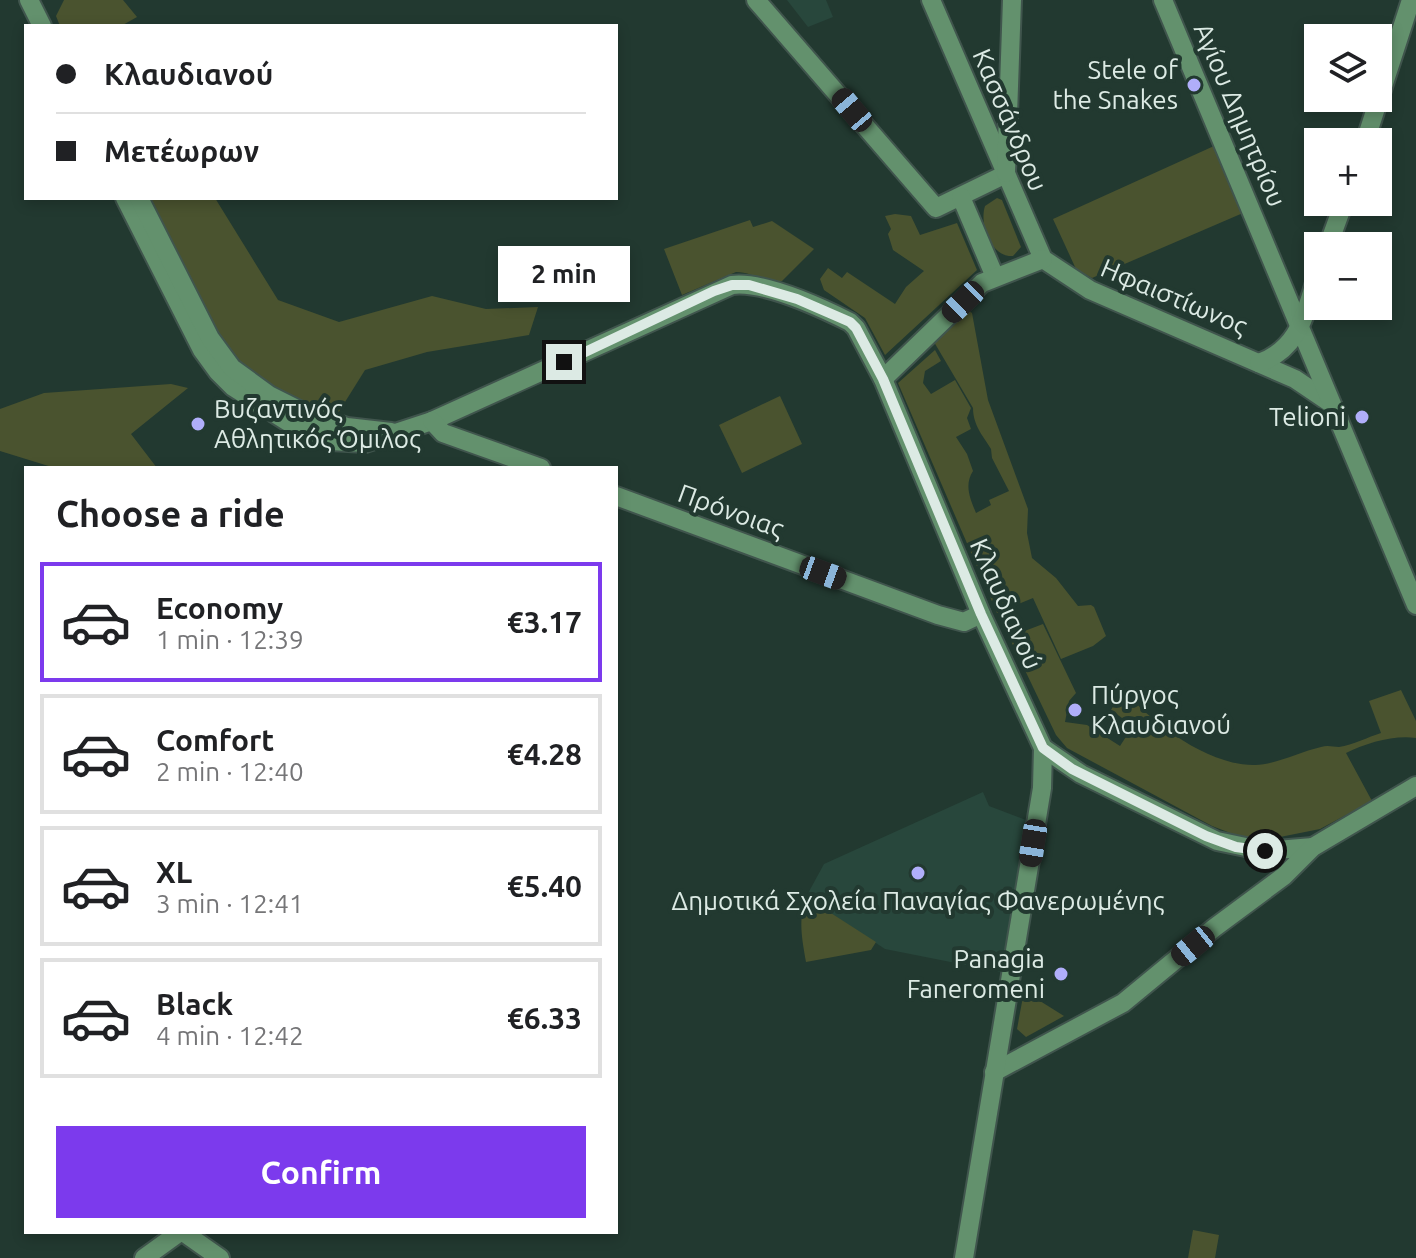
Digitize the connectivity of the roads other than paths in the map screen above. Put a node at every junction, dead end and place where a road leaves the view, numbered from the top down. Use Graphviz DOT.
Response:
graph roads {
  1 [pos="29,0"];
  2 [pos="756,0"];
  3 [pos="767,0"];
  4 [pos="931,0"];
  5 [pos="1012,0"];
  6 [pos="1163,0"];
  7 [pos="1411,0"];
  8 [pos="41,24"];
  9 [pos="793,40"];
  10 [pos="1370,128"];
  11 [pos="1006,174"];
  12 [pos="961,197"];
  13 [pos="126,200"];
  14 [pos="140,200"];
  15 [pos="1043,259"];
  16 [pos="995,277"];
  17 [pos="1304,312"];
  18 [pos="1299,326"];
  19 [pos="1259,363"];
  20 [pos="883,379"];
  21 [pos="1332,403"];
  22 [pos="432,421"];
  23 [pos="393,433"];
  24 [pos="535,466"];
  25 [pos="618,497"];
  26 [pos="1416,605"];
  27 [pos="973,618"];
  28 [pos="1043,748"];
  29 [pos="1081,774"];
  30 [pos="1416,786"];
  31 [pos="1042,788"];
  32 [pos="1313,847"];
  33 [pos="994,1072"];
  34 [pos="178,1234"];
  35 [pos="184,1234"];
  36 [pos="144,1258"];
  37 [pos="220,1258"];
  38 [pos="964,1258"];
  1 -- 8 [label="street"];
  2 -- 9 [label="street"];
  3 -- 9 [label="street"];
  4 -- 11 [label="street, Κασσάνδρου"];
  5 -- 11 [label="street"];
  6 -- 18 [label="street, Αγίου Δημητρίου"];
  7 -- 10 [label="street"];
  9 -- 12 [label="street"];
  11 -- 12 [label="street"];
  11 -- 15 [label="street, Κασσάνδρου"];
  12 -- 16 [label="street"];
  13 -- 23 [label="street"];
  14 -- 23 [label="street"];
  15 -- 16 [label="street"];
  15 -- 19 [label="street, Ηφαιστίωνος"];
  16 -- 20 [label="street"];
  17 -- 18 [label="street"];
  18 -- 19 [label="street"];
  18 -- 21 [label="street, Αγίου Δημητρίου"];
  19 -- 21 [label="street, Ηφαιστίωνος"];
  20 -- 22 [label="street, Κλαυδιανού"];
  20 -- 27 [label="street, Κλαυδιανού"];
  21 -- 26 [label="street, Αγίου Δημητρίου"];
  22 -- 23 [label="street"];
  22 -- 24 [label="street"];
  25 -- 27 [label="street, Πρόνοιας"];
  27 -- 28 [label="street, Κλαυδιανού"];
  28 -- 29 [label="street"];
  28 -- 31 [label="street"];
  29 -- 31 [label="street"];
  29 -- 32 [label="street"];
  30 -- 32 [label="street"];
  31 -- 33 [label="street"];
  32 -- 33 [label="street"];
  33 -- 38 [label="street"];
  34 -- 36 [label="street"];
  35 -- 37 [label="street"];
}
